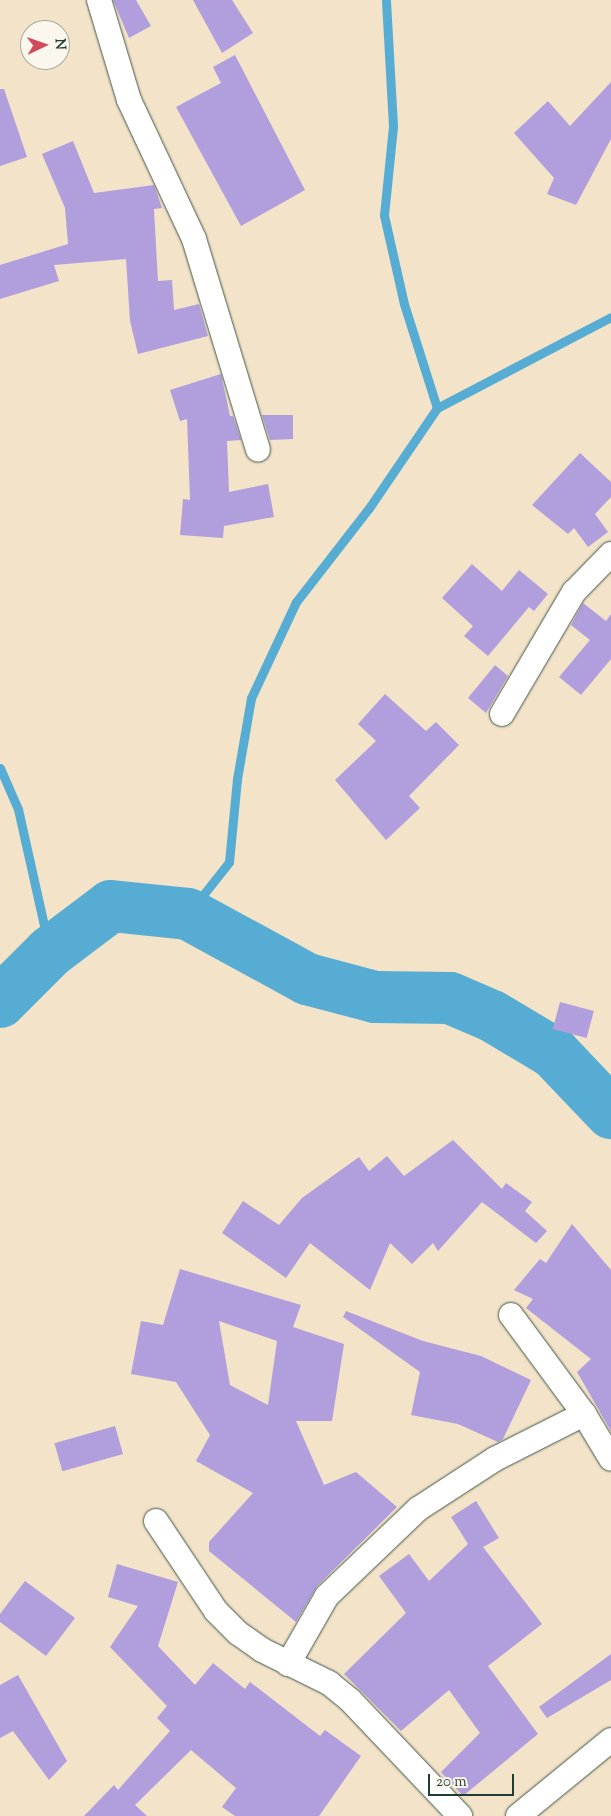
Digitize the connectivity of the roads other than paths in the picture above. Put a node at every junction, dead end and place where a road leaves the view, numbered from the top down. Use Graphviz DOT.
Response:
graph roads {
  1 [pos="99,0"];
  2 [pos="258,448"];
  3 [pos="611,554"];
  4 [pos="502,714"];
  5 [pos="511,1315"];
  6 [pos="584,1414"];
  7 [pos="611,1459"];
  8 [pos="156,1521"];
  9 [pos="288,1664"];
  10 [pos="611,1740"];
  11 [pos="460,1816"];
  12 [pos="518,1816"];
  1 -- 2 [label="street"];
  3 -- 4 [label="street"];
  5 -- 6 [label="street"];
  6 -- 7 [label="street"];
  6 -- 9 [label="street"];
  8 -- 9 [label="street"];
  9 -- 11 [label="street"];
  10 -- 12 [label="street"];
}
